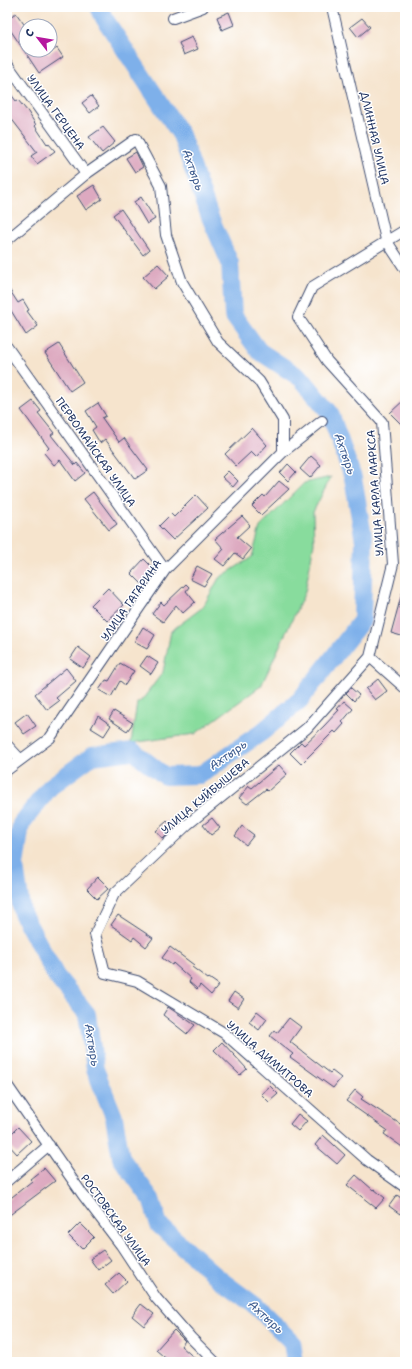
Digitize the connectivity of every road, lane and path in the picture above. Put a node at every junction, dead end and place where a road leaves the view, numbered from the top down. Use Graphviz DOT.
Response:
graph roads {
  1 [pos="203,7"];
  2 [pos="332,7"];
  3 [pos="173,18"];
  4 [pos="7,64"];
  5 [pos="86,174"];
  6 [pos="405,230"];
  7 [pos="7,240"];
  8 [pos="386,240"];
  9 [pos="405,269"];
  10 [pos="7,347"];
  11 [pos="322,421"];
  12 [pos="283,452"];
  13 [pos="165,570"];
  14 [pos="370,657"];
  15 [pos="405,688"];
  16 [pos="7,745"];
  17 [pos="20,759"];
  18 [pos="7,770"];
  19 [pos="105,973"];
  20 [pos="7,1084"];
  21 [pos="49,1145"];
  22 [pos="7,1181"];
  23 [pos="405,1187"];
  24 [pos="215,1362"];
  1 -- 3 [label="street"];
  2 -- 8 [label="street, ДЛИННАЯ УЛИЦА"];
  4 -- 5 [label="street, УЛИЦА ГЕРЦЕНА"];
  5 -- 7 [label="street"];
  5 -- 12 [label="street"];
  6 -- 8 [label="street"];
  8 -- 9 [label="street, ДЛИННАЯ УЛИЦА"];
  8 -- 14 [label="street, УЛИЦА КАРЛА МАРКСА"];
  10 -- 13 [label="street, ПЕРВОМАЙСКАЯ УЛИЦА"];
  11 -- 12 [label="street, УЛИЦА ГАГАРИНА"];
  12 -- 13 [label="street, УЛИЦА ГАГАРИНА"];
  13 -- 17 [label="street, УЛИЦА ГАГАРИНА"];
  14 -- 15 [label="street"];
  14 -- 19 [label="street, УЛИЦА КУЙБЫШЕВА"];
  16 -- 17 [label="street"];
  17 -- 18 [label="street, УЛИЦА ГАГАРИНА"];
  19 -- 23 [label="street, УЛИЦА ДИМИТРОВА"];
  20 -- 21 [label="street, РОСТОВСКАЯ УЛИЦА"];
  21 -- 22 [label="street"];
  21 -- 24 [label="street, РОСТОВСКАЯ УЛИЦА"];
}
